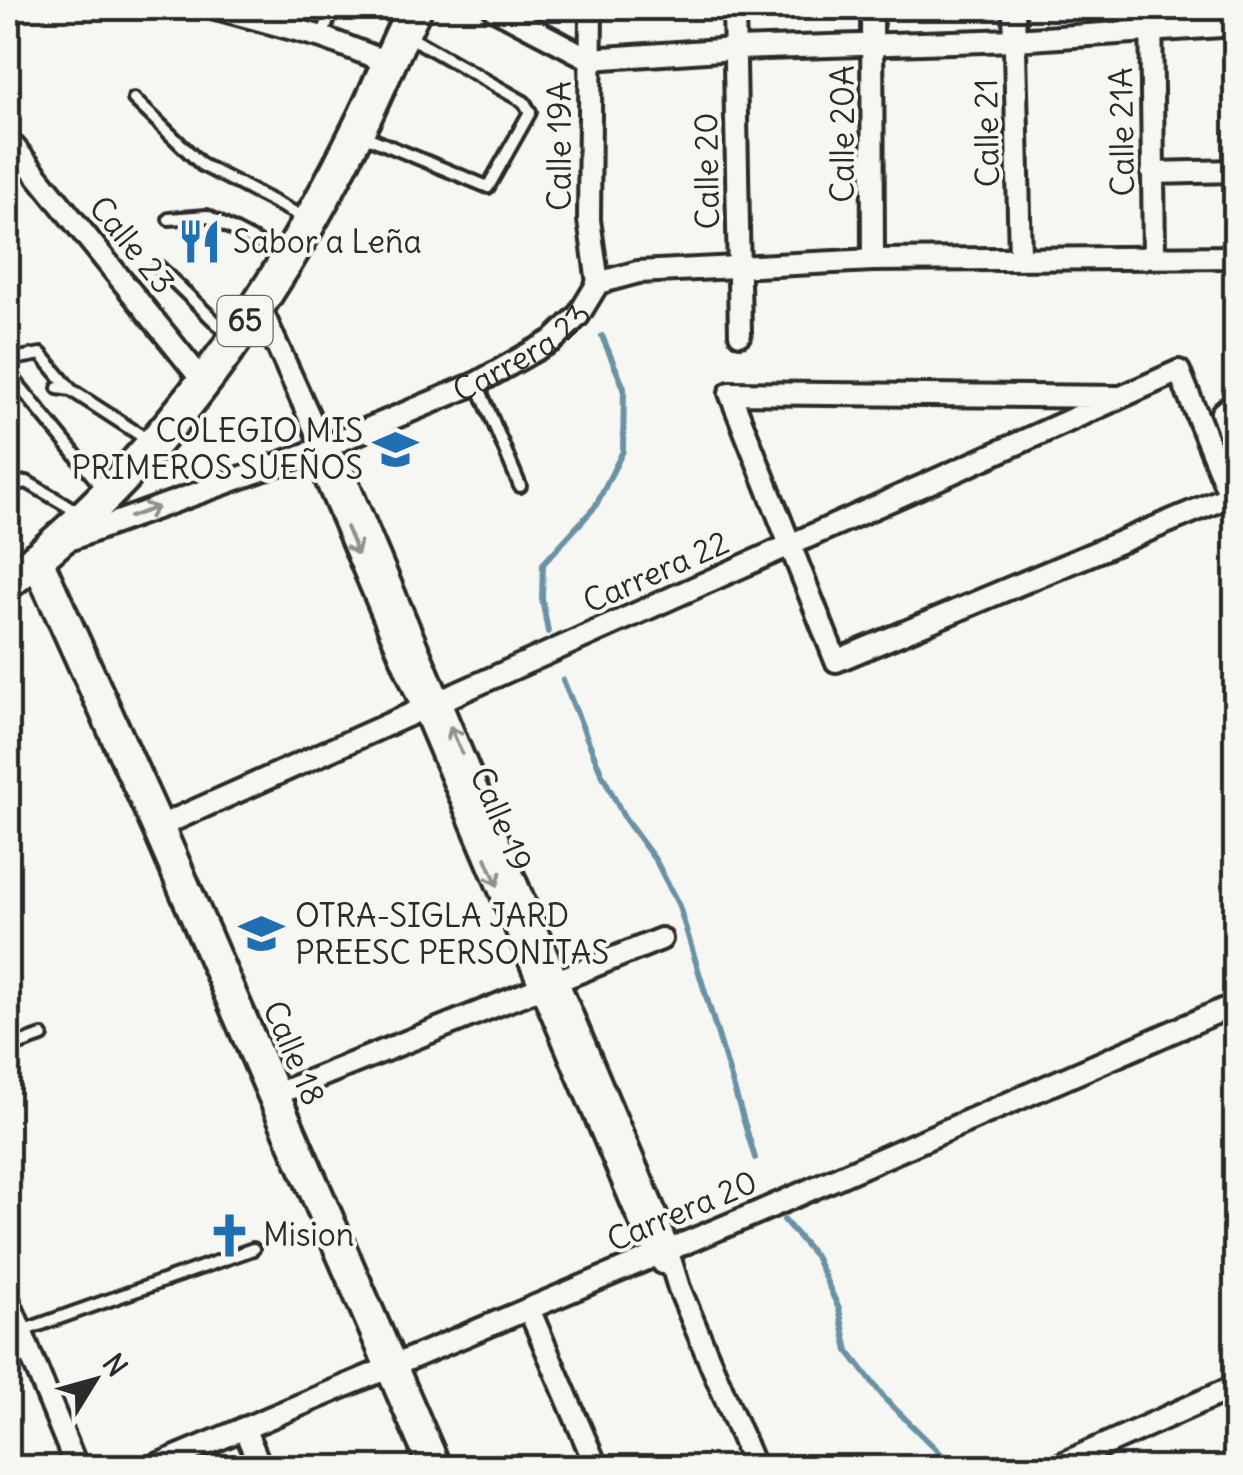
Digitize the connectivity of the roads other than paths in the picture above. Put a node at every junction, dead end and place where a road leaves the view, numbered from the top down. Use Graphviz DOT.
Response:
graph roads {
  1 [pos="216,8"];
  2 [pos="333,8"];
  3 [pos="492,8"];
  4 [pos="590,8"];
  5 [pos="734,8"];
  6 [pos="872,8"];
  7 [pos="1014,8"];
  8 [pos="1152,8"];
  9 [pos="1236,25"];
  10 [pos="1151,32"];
  11 [pos="402,34"];
  12 [pos="322,37"];
  13 [pos="1015,40"];
  14 [pos="872,44"];
  15 [pos="735,49"];
  16 [pos="590,59"];
  17 [pos="134,99"];
  18 [pos="357,133"];
  19 [pos="15,148"];
  20 [pos="1236,171"];
  21 [pos="1152,173"];
  22 [pos="169,219"];
  23 [pos="310,220"];
  24 [pos="1154,256"];
  25 [pos="1236,256"];
  26 [pos="1020,257"];
  27 [pos="287,258"];
  28 [pos="874,260"];
  29 [pos="159,267"];
  30 [pos="739,267"];
  31 [pos="598,283"];
  32 [pos="258,302"];
  33 [pos="740,334"];
  34 [pos="232,339"];
  35 [pos="8,360"];
  36 [pos="8,372"];
  37 [pos="202,380"];
  38 [pos="477,383"];
  39 [pos="58,388"];
  40 [pos="71,390"];
  41 [pos="1120,398"];
  42 [pos="1232,402"];
  43 [pos="151,442"];
  44 [pos="322,444"];
  45 [pos="1236,450"];
  46 [pos="8,485"];
  47 [pos="520,486"];
  48 [pos="94,504"];
  49 [pos="790,544"];
  50 [pos="24,564"];
  51 [pos="431,705"];
  52 [pos="158,827"];
  53 [pos="661,939"];
  54 [pos="548,982"];
  55 [pos="1236,1004"];
  56 [pos="42,1036"];
  57 [pos="8,1048"];
  58 [pos="274,1094"];
  59 [pos="253,1249"];
  60 [pos="666,1259"];
  61 [pos="8,1299"];
  62 [pos="529,1309"];
  63 [pos="22,1330"];
  64 [pos="392,1366"];
  65 [pos="1236,1386"];
  66 [pos="244,1428"];
  67 [pos="78,1468"];
  68 [pos="150,1468"];
  69 [pos="260,1468"];
  70 [pos="435,1468"];
  71 [pos="597,1468"];
  72 [pos="755,1468"];
  73 [pos="1053,1468"];
  1 -- 12 [label="street"];
  2 -- 12 [label="lane"];
  3 -- 16 [label="street"];
  4 -- 16 [label="street, Calle 19A"];
  5 -- 15 [label="street, Calle 20"];
  6 -- 14 [label="street, Calle 20A"];
  7 -- 13 [label="street, Calle 21"];
  8 -- 10 [label="street, Calle 21A"];
  9 -- 10 [label="street"];
  10 -- 13 [label="street"];
  10 -- 21 [label="street, Calle 21A"];
  11 -- 12 [label="street"];
  11 -- 18 [label="main road, 65"];
  11 -- 18 [label="lane"];
  13 -- 14 [label="street"];
  13 -- 26 [label="street, Calle 21"];
  14 -- 15 [label="street"];
  14 -- 28 [label="street, Calle 20A"];
  15 -- 16 [label="street"];
  15 -- 30 [label="street, Calle 20"];
  16 -- 31 [label="street, Calle 19A"];
  17 -- 23 [label="lane"];
  18 -- 23 [label="main road, 65"];
  19 -- 37 [label="street, Calle 23"];
  20 -- 21 [label="street"];
  21 -- 24 [label="street, Calle 21A"];
  22 -- 27 [label="lane"];
  23 -- 27 [label="main road, 65"];
  24 -- 25 [label="street, Carrera 23"];
  24 -- 26 [label="street, Carrera 23"];
  26 -- 28 [label="street, Carrera 23"];
  27 -- 32 [label="main road, 65"];
  28 -- 30 [label="street, Carrera 23"];
  29 -- 34 [label="lane"];
  30 -- 31 [label="street, Carrera 23"];
  30 -- 33 [label="street, Calle 20"];
  31 -- 38 [label="street, Carrera 23"];
  32 -- 34 [label="main road, 65"];
  32 -- 44 [label="street, Calle 19"];
  34 -- 37 [label="main road, 65"];
  35 -- 40 [label="lane"];
  36 -- 48 [label="lane"];
  37 -- 43 [label="main road, 65"];
  38 -- 44 [label="street, Carrera 23"];
  38 -- 47 [label="lane"];
  39 -- 40 [label="lane"];
  40 -- 43 [label="lane"];
  41 -- 49 [label="street, Carrera 22"];
  41 -- 49 [label="street"];
  41 -- 49 [label="street, Carrera 22"];
  42 -- 45 [label="street"];
  43 -- 48 [label="main road, 65"];
  50 -- 44 [label="street, Carrera 23, one-way"];
  44 -- 51 [label="street, Calle 19"];
  46 -- 48 [label="lane"];
  48 -- 50 [label="main road, 65"];
  49 -- 51 [label="street, Carrera 22"];
  50 -- 52 [label="street, Calle 18"];
  51 -- 52 [label="street, Carrera 22"];
  51 -- 54 [label="street, Calle 19"];
  52 -- 58 [label="street, Calle 18"];
  53 -- 54 [label="street"];
  54 -- 58 [label="street"];
  54 -- 60 [label="street, Calle 19"];
  55 -- 60 [label="street, Carrera 20"];
  56 -- 57 [label="lane"];
  58 -- 64 [label="street, Calle 18"];
  59 -- 63 [label="lane"];
  60 -- 62 [label="street, Carrera 20"];
  60 -- 72 [label="street, Calle 19"];
  61 -- 63 [label="street"];
  62 -- 64 [label="street, Carrera 20"];
  62 -- 71 [label="street"];
  63 -- 67 [label="street"];
  64 -- 66 [label="street, Carrera 20"];
  64 -- 70 [label="street, Calle 18"];
  65 -- 73 [label="street"];
  66 -- 68 [label="street, Carrera 20"];
  66 -- 69 [label="street"];
}
